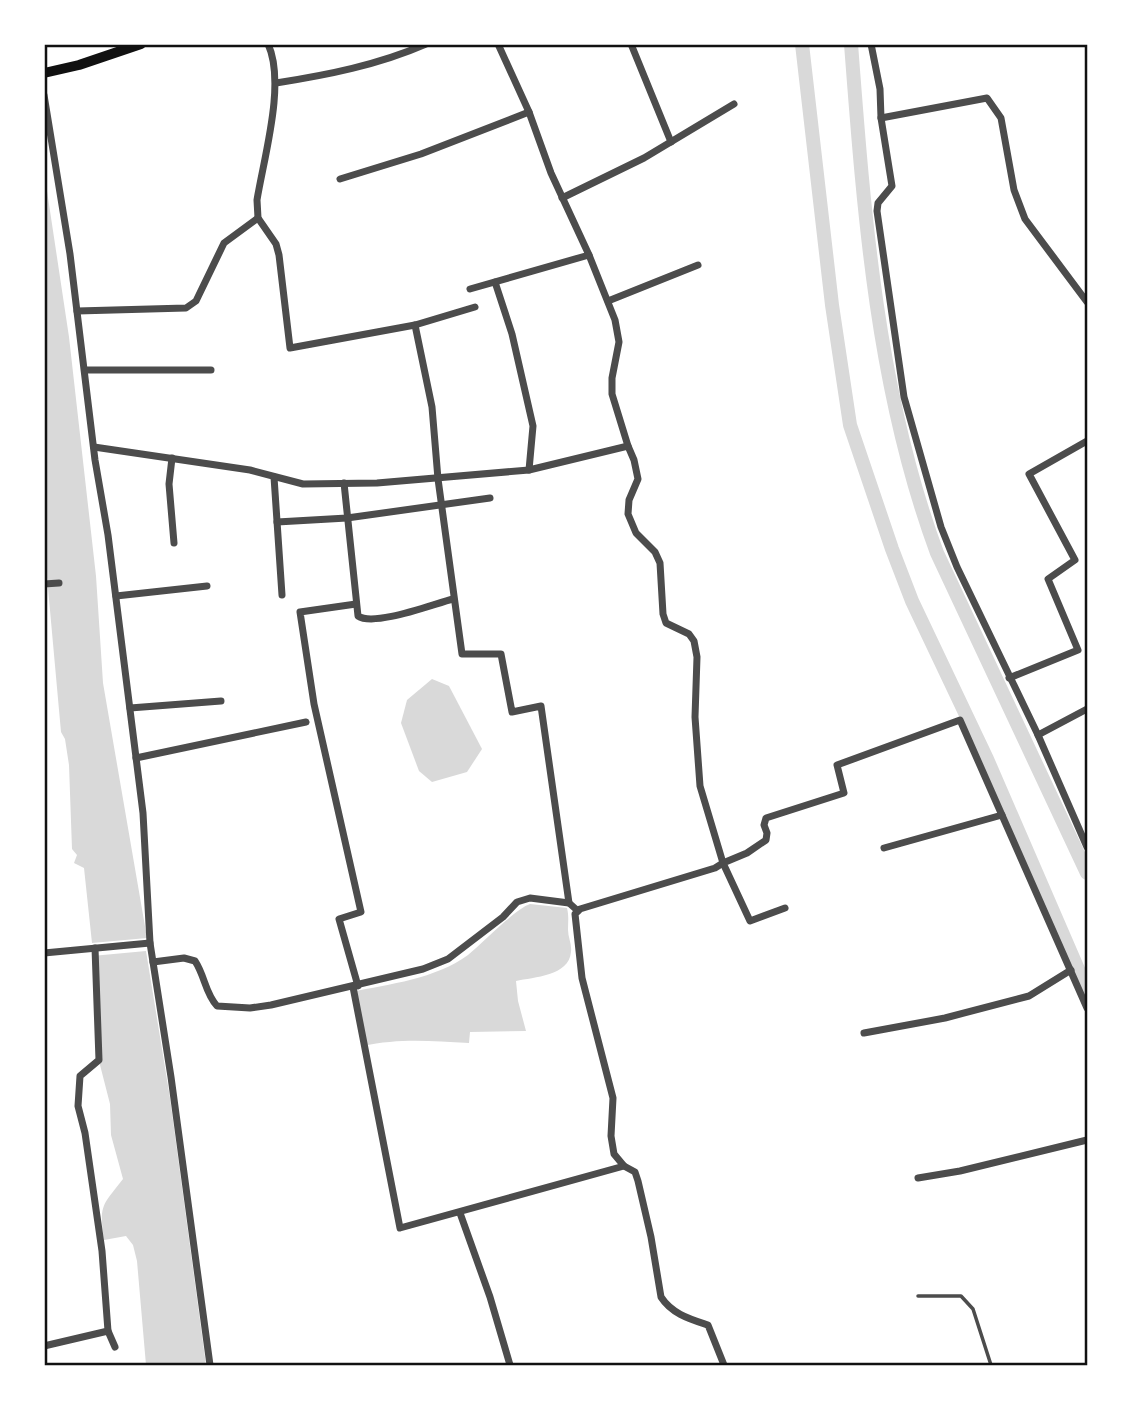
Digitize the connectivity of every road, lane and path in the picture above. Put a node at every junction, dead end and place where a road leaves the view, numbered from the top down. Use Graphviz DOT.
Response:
graph roads {
  1 [pos="141,44"];
  2 [pos="268,44"];
  3 [pos="426,44"];
  4 [pos="498,44"];
  5 [pos="631,44"];
  6 [pos="870,44"];
  7 [pos="44,73"];
  8 [pos="276,83"];
  9 [pos="44,95"];
  10 [pos="734,104"];
  11 [pos="529,112"];
  12 [pos="881,118"];
  13 [pos="671,142"];
  14 [pos="341,179"];
  15 [pos="562,198"];
  16 [pos="258,218"];
  17 [pos="589,256"];
  18 [pos="698,265"];
  19 [pos="495,282"];
  20 [pos="470,289"];
  21 [pos="608,301"];
  22 [pos="1087,302"];
  23 [pos="475,307"];
  24 [pos="77,311"];
  25 [pos="415,325"];
  26 [pos="85,370"];
  27 [pos="211,370"];
  28 [pos="1087,441"];
  29 [pos="628,446"];
  30 [pos="94,447"];
  31 [pos="172,458"];
  32 [pos="529,470"];
  33 [pos="274,477"];
  34 [pos="438,479"];
  35 [pos="344,484"];
  36 [pos="490,498"];
  37 [pos="441,504"];
  38 [pos="347,518"];
  39 [pos="277,522"];
  40 [pos="174,543"];
  41 [pos="58,583"];
  42 [pos="44,584"];
  43 [pos="207,586"];
  44 [pos="282,594"];
  45 [pos="116,596"];
  46 [pos="453,598"];
  47 [pos="356,604"];
  48 [pos="1009,678"];
  49 [pos="221,701"];
  50 [pos="130,708"];
  51 [pos="1087,709"];
  52 [pos="306,722"];
  53 [pos="1038,735"];
  54 [pos="136,758"];
  55 [pos="1002,815"];
  56 [pos="1087,847"];
  57 [pos="884,848"];
  58 [pos="723,863"];
  59 [pos="569,903"];
  60 [pos="785,908"];
  61 [pos="578,911"];
  62 [pos="150,943"];
  63 [pos="95,948"];
  64 [pos="44,953"];
  65 [pos="153,962"];
  66 [pos="1071,970"];
  67 [pos="356,986"];
  68 [pos="1087,1009"];
  69 [pos="864,1033"];
  70 [pos="1087,1140"];
  71 [pos="624,1166"];
  72 [pos="918,1178"];
  73 [pos="460,1213"];
  74 [pos="918,1296"];
  75 [pos="108,1331"];
  76 [pos="44,1346"];
  77 [pos="115,1347"];
  78 [pos="210,1365"];
  79 [pos="510,1365"];
  80 [pos="724,1365"];
  81 [pos="991,1365"];
  1 -- 7 [label="main road"];
  2 -- 8 [label="street"];
  3 -- 8 [label="street"];
  4 -- 11 [label="street"];
  5 -- 13 [label="street"];
  6 -- 12 [label="street"];
  8 -- 16 [label="street"];
  9 -- 24 [label="street"];
  10 -- 13 [label="street"];
  11 -- 14 [label="street"];
  11 -- 15 [label="street"];
  12 -- 22 [label="street"];
  12 -- 48 [label="street"];
  13 -- 15 [label="street"];
  15 -- 17 [label="street"];
  16 -- 24 [label="street"];
  16 -- 25 [label="street"];
  17 -- 19 [label="street"];
  17 -- 21 [label="street"];
  18 -- 21 [label="street"];
  19 -- 20 [label="street"];
  19 -- 32 [label="street"];
  21 -- 29 [label="street"];
  23 -- 25 [label="street"];
  24 -- 26 [label="street"];
  25 -- 34 [label="street"];
  26 -- 27 [label="street"];
  26 -- 30 [label="street"];
  28 -- 48 [label="street"];
  29 -- 32 [label="street"];
  29 -- 58 [label="street"];
  30 -- 31 [label="street"];
  30 -- 45 [label="street"];
  31 -- 33 [label="street"];
  31 -- 40 [label="street"];
  32 -- 34 [label="street"];
  33 -- 35 [label="street"];
  33 -- 39 [label="street"];
  34 -- 35 [label="street"];
  34 -- 37 [label="street"];
  35 -- 38 [label="street"];
  36 -- 37 [label="street"];
  37 -- 38 [label="street"];
  37 -- 46 [label="street"];
  38 -- 39 [label="street"];
  38 -- 47 [label="street"];
  39 -- 44 [label="street"];
  41 -- 42 [label="street"];
  43 -- 45 [label="street"];
  45 -- 50 [label="street"];
  46 -- 47 [label="street"];
  46 -- 59 [label="street"];
  47 -- 67 [label="street"];
  48 -- 53 [label="street"];
  49 -- 50 [label="street"];
  50 -- 54 [label="street"];
  51 -- 53 [label="street"];
  52 -- 54 [label="street"];
  53 -- 56 [label="street"];
  54 -- 62 [label="street"];
  55 -- 57 [label="street"];
  55 -- 58 [label="street"];
  55 -- 66 [label="street"];
  58 -- 60 [label="street"];
  58 -- 61 [label="street"];
  59 -- 61 [label="street"];
  59 -- 67 [label="street"];
  61 -- 71 [label="street"];
  62 -- 63 [label="street"];
  62 -- 65 [label="street"];
  63 -- 64 [label="street"];
  63 -- 75 [label="street"];
  65 -- 67 [label="street"];
  65 -- 78 [label="street"];
  66 -- 68 [label="street"];
  66 -- 69 [label="street"];
  67 -- 73 [label="street"];
  70 -- 72 [label="street"];
  71 -- 73 [label="street"];
  71 -- 80 [label="street"];
  73 -- 79 [label="street"];
  74 -- 81 [label="lane"];
  75 -- 76 [label="street"];
  75 -- 77 [label="street"];
}
